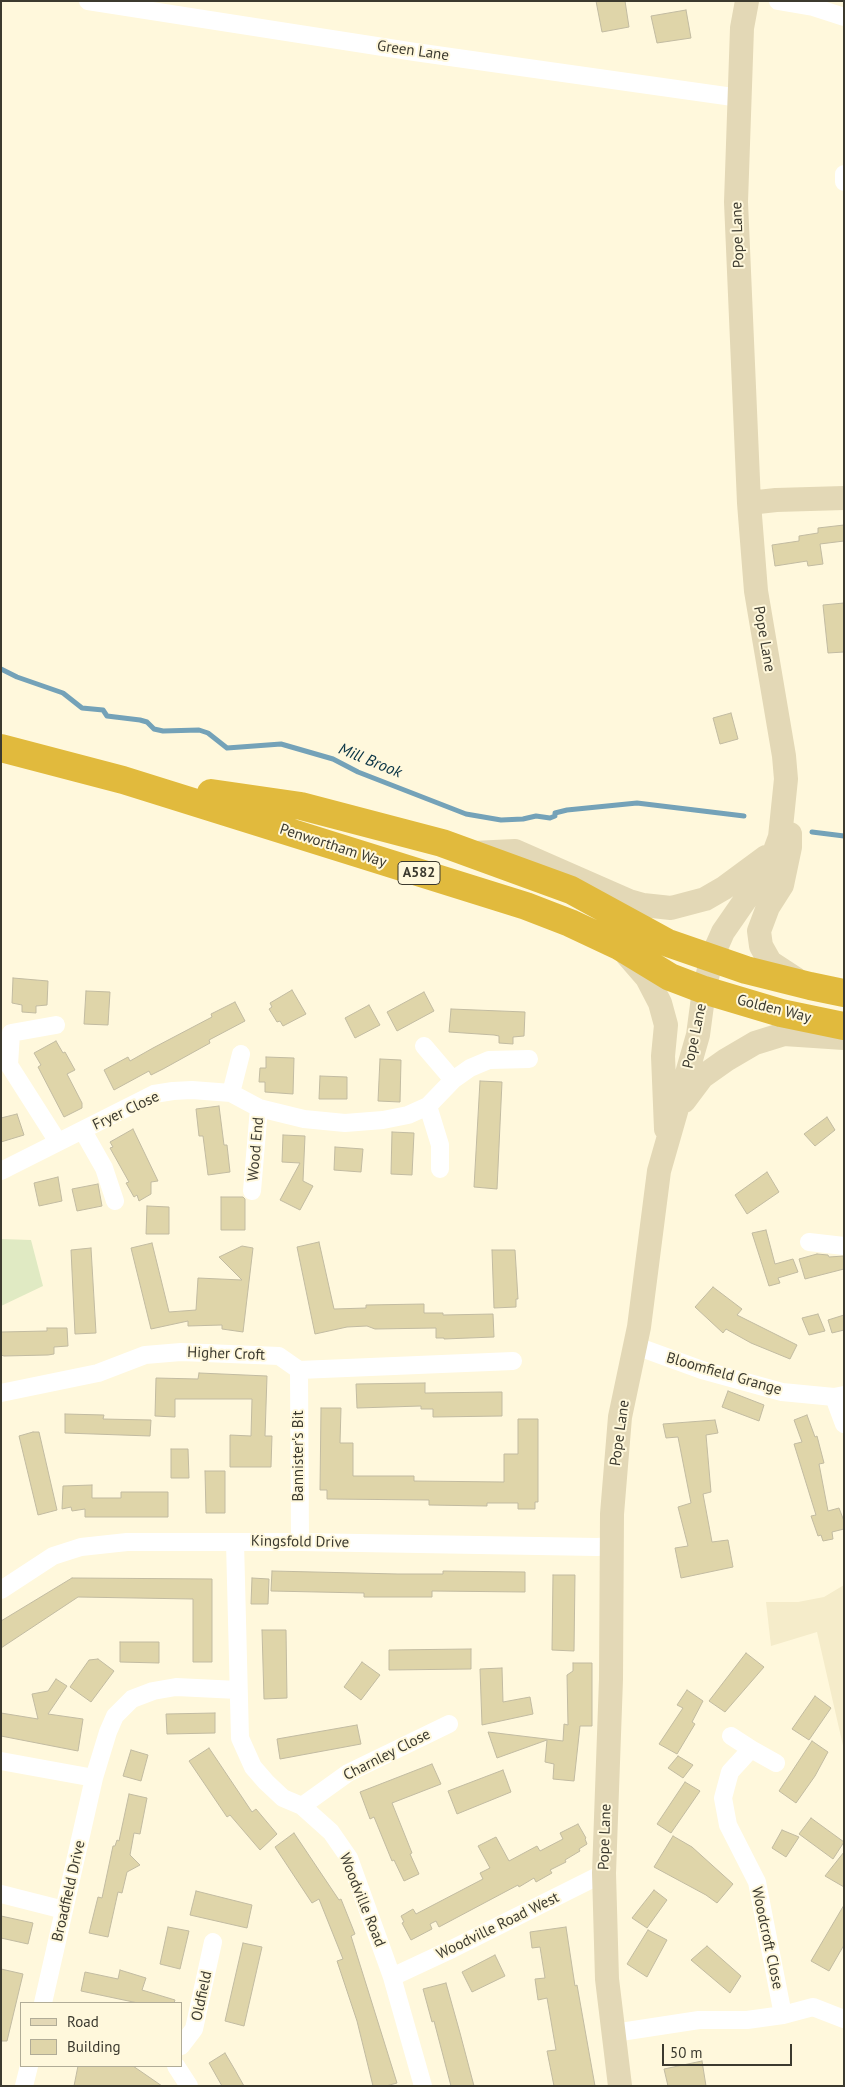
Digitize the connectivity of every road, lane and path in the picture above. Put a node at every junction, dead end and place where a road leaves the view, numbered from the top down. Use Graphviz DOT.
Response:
graph roads {
  1 [pos="88,1"];
  2 [pos="746,1"];
  3 [pos="778,1"];
  4 [pos="844,17"];
  5 [pos="740,98"];
  6 [pos="844,174"];
  7 [pos="844,182"];
  8 [pos="844,498"];
  9 [pos="748,503"];
  10 [pos="1,748"];
  11 [pos="123,780"];
  12 [pos="784,805"];
  13 [pos="776,849"];
  14 [pos="471,854"];
  15 [pos="619,946"];
  16 [pos="712,957"];
  17 [pos="810,986"];
  18 [pos="704,990"];
  19 [pos="844,993"];
  20 [pos="56,1025"];
  21 [pos="844,1026"];
  22 [pos="844,1038"];
  23 [pos="424,1046"];
  24 [pos="241,1054"];
  25 [pos="529,1059"];
  26 [pos="453,1080"];
  27 [pos="231,1093"];
  28 [pos="428,1106"];
  29 [pos="259,1108"];
  30 [pos="678,1108"];
  31 [pos="83,1131"];
  32 [pos="58,1142"];
  33 [pos="666,1144"];
  34 [pos="440,1169"];
  35 [pos="1,1171"];
  36 [pos="252,1191"];
  37 [pos="115,1200"];
  38 [pos="809,1242"];
  39 [pos="844,1246"];
  40 [pos="636,1346"];
  41 [pos="513,1361"];
  42 [pos="299,1370"];
  43 [pos="1,1393"];
  44 [pos="839,1396"];
  45 [pos="844,1424"];
  46 [pos="235,1542"];
  47 [pos="300,1542"];
  48 [pos="611,1546"];
  49 [pos="1,1590"];
  50 [pos="238,1690"];
  51 [pos="449,1724"];
  52 [pos="731,1736"];
  53 [pos="750,1749"];
  54 [pos="1,1761"];
  55 [pos="776,1763"];
  56 [pos="94,1778"];
  57 [pos="302,1806"];
  58 [pos="604,1873"];
  59 [pos="1,1894"];
  60 [pos="64,1910"];
  61 [pos="213,1942"];
  62 [pos="392,1977"];
  63 [pos="43,2002"];
  64 [pos="783,2015"];
  65 [pos="844,2018"];
  66 [pos="614,2033"];
  67 [pos="182,2045"];
  68 [pos="29,2067"];
  69 [pos="177,2067"];
  70 [pos="24,2086"];
  71 [pos="189,2086"];
  72 [pos="423,2086"];
  73 [pos="620,2086"];
  1 -- 5 [label="street, Green Lane"];
  2 -- 5 [label="street, Pope Lane"];
  3 -- 4 [label="street"];
  5 -- 9 [label="street, Pope Lane"];
  6 -- 7 [label="street"];
  8 -- 9 [label="street"];
  9 -- 12 [label="street, Pope Lane"];
  10 -- 11 [label="highway, Penwortham Way / A582"];
  11 -- 14 [label="highway, Penwortham Way / A582"];
  11 -- 15 [label="highway, Penwortham Way / A582"];
  12 -- 13 [label="street, Pope Lane"];
  12 -- 17 [label="street"];
  13 -- 14 [label="street"];
  13 -- 16 [label="street, Pope Lane"];
  14 -- 16 [label="highway, Penwortham Way / A582"];
  15 -- 18 [label="highway, Penwortham Way / A582"];
  15 -- 33 [label="street"];
  16 -- 17 [label="highway, Golden Way / A582"];
  16 -- 18 [label="street, Pope Lane"];
  17 -- 19 [label="highway, Golden Way / A582"];
  18 -- 21 [label="highway, Golden Way / A582"];
  18 -- 30 [label="street, Pope Lane"];
  20 -- 32 [label="street"];
  22 -- 30 [label="street"];
  23 -- 26 [label="street"];
  24 -- 27 [label="street"];
  25 -- 26 [label="street"];
  26 -- 28 [label="street"];
  27 -- 29 [label="street, Fryer Close"];
  27 -- 31 [label="street, Fryer Close"];
  28 -- 29 [label="street, Fryer Close"];
  28 -- 34 [label="street"];
  29 -- 36 [label="street, Wood End"];
  30 -- 33 [label="street, Pope Lane"];
  31 -- 32 [label="street, Fryer Close"];
  31 -- 37 [label="street"];
  32 -- 35 [label="street, Fryer Close"];
  33 -- 40 [label="street, Pope Lane"];
  38 -- 39 [label="street"];
  40 -- 44 [label="street, Bloomfield Grange"];
  40 -- 48 [label="street, Pope Lane"];
  41 -- 42 [label="street"];
  42 -- 43 [label="street, Higher Croft"];
  42 -- 47 [label="street, Bannister's Bit"];
  44 -- 45 [label="street"];
  46 -- 47 [label="street, Kingsfold Drive"];
  46 -- 49 [label="street, Kingsfold Drive"];
  46 -- 50 [label="street, Woodville Road"];
  47 -- 48 [label="street, Kingsfold Drive"];
  48 -- 58 [label="street, Pope Lane"];
  50 -- 56 [label="street, Broadfield Drive"];
  50 -- 57 [label="street, Woodville Road"];
  51 -- 57 [label="street, Charnley Close"];
  52 -- 53 [label="street"];
  53 -- 55 [label="street"];
  53 -- 64 [label="street, Woodcroft Close"];
  54 -- 56 [label="street"];
  56 -- 60 [label="street, Broadfield Drive"];
  57 -- 62 [label="street, Woodville Road"];
  58 -- 62 [label="street, Woodville Road West"];
  58 -- 66 [label="street, Pope Lane"];
  59 -- 60 [label="street"];
  60 -- 63 [label="street, Broadfield Drive"];
  61 -- 67 [label="street, Oldfield"];
  62 -- 72 [label="street, Woodville Road"];
  64 -- 65 [label="street"];
  64 -- 66 [label="street"];
  66 -- 73 [label="street, Pope Lane"];
  68 -- 70 [label="street"];
  69 -- 71 [label="street"];
}
